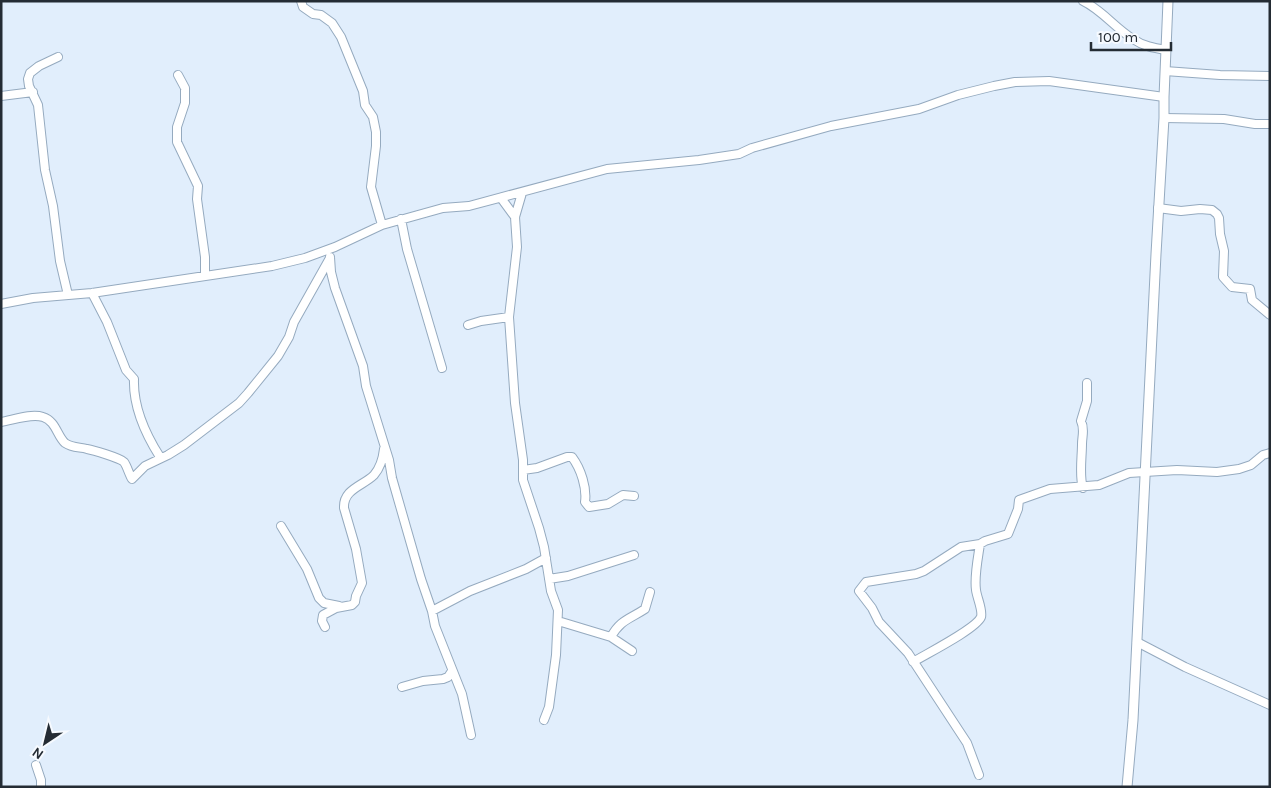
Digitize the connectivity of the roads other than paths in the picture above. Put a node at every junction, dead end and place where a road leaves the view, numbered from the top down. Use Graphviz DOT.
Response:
graph roads {
  1 [pos="301,1"];
  2 [pos="1081,1"];
  3 [pos="1168,1"];
  4 [pos="1166,50"];
  5 [pos="58,57"];
  6 [pos="1166,71"];
  7 [pos="178,75"];
  8 [pos="1270,76"];
  9 [pos="32,92"];
  10 [pos="1,96"];
  11 [pos="1164,97"];
  12 [pos="1164,118"];
  13 [pos="1270,124"];
  14 [pos="522,192"];
  15 [pos="501,198"];
  16 [pos="1158,208"];
  17 [pos="515,217"];
  18 [pos="401,219"];
  19 [pos="382,225"];
  20 [pos="335,247"];
  21 [pos="330,257"];
  22 [pos="205,275"];
  23 [pos="92,293"];
  24 [pos="68,295"];
  25 [pos="1,304"];
  26 [pos="1270,315"];
  27 [pos="509,317"];
  28 [pos="468,325"];
  29 [pos="442,368"];
  30 [pos="1087,383"];
  31 [pos="1,422"];
  32 [pos="384,447"];
  33 [pos="1270,454"];
  34 [pos="160,458"];
  35 [pos="523,470"];
  36 [pos="1145,472"];
  37 [pos="1083,488"];
  38 [pos="634,496"];
  39 [pos="281,526"];
  40 [pos="980,544"];
  41 [pos="634,555"];
  42 [pos="546,558"];
  43 [pos="549,578"];
  44 [pos="650,592"];
  45 [pos="343,606"];
  46 [pos="432,611"];
  47 [pos="558,621"];
  48 [pos="325,628"];
  49 [pos="611,637"];
  50 [pos="1136,642"];
  51 [pos="632,651"];
  52 [pos="913,662"];
  53 [pos="452,670"];
  54 [pos="402,687"];
  55 [pos="1270,705"];
  56 [pos="544,720"];
  57 [pos="471,735"];
  58 [pos="36,765"];
  59 [pos="979,774"];
  60 [pos="41,787"];
  61 [pos="1127,787"];
  1 -- 19 [label="street"];
  2 -- 4 [label="street"];
  3 -- 4 [label="main road"];
  4 -- 6 [label="main road"];
  5 -- 9 [label="street"];
  6 -- 8 [label="street"];
  6 -- 11 [label="main road"];
  7 -- 22 [label="street"];
  9 -- 10 [label="street"];
  9 -- 24 [label="street"];
  11 -- 12 [label="main road"];
  11 -- 14 [label="street"];
  12 -- 13 [label="street"];
  12 -- 16 [label="main road"];
  14 -- 15 [label="street"];
  14 -- 17 [label="street"];
  15 -- 17 [label="street"];
  15 -- 18 [label="street"];
  16 -- 26 [label="street"];
  16 -- 36 [label="main road"];
  17 -- 27 [label="street"];
  18 -- 19 [label="street"];
  18 -- 29 [label="street"];
  19 -- 20 [label="street"];
  20 -- 21 [label="street"];
  20 -- 22 [label="street"];
  21 -- 32 [label="street"];
  21 -- 34 [label="street"];
  22 -- 23 [label="street"];
  23 -- 24 [label="street"];
  23 -- 34 [label="street"];
  24 -- 25 [label="street"];
  27 -- 28 [label="street"];
  27 -- 35 [label="street"];
  30 -- 37 [label="street"];
  31 -- 34 [label="street"];
  32 -- 45 [label="street"];
  32 -- 46 [label="street"];
  33 -- 36 [label="street"];
  35 -- 38 [label="street"];
  35 -- 42 [label="street"];
  36 -- 37 [label="street"];
  36 -- 50 [label="main road"];
  37 -- 40 [label="street"];
  39 -- 45 [label="street"];
  40 -- 52 [label="street"];
  40 -- 52 [label="street"];
  41 -- 43 [label="street"];
  42 -- 43 [label="street"];
  42 -- 46 [label="street"];
  43 -- 47 [label="street"];
  44 -- 49 [label="street"];
  45 -- 48 [label="street"];
  46 -- 53 [label="street"];
  47 -- 49 [label="street"];
  47 -- 56 [label="street"];
  49 -- 51 [label="street"];
  50 -- 55 [label="street"];
  50 -- 61 [label="main road"];
  52 -- 59 [label="street"];
  53 -- 54 [label="street"];
  53 -- 57 [label="street"];
  58 -- 60 [label="street"];
}
